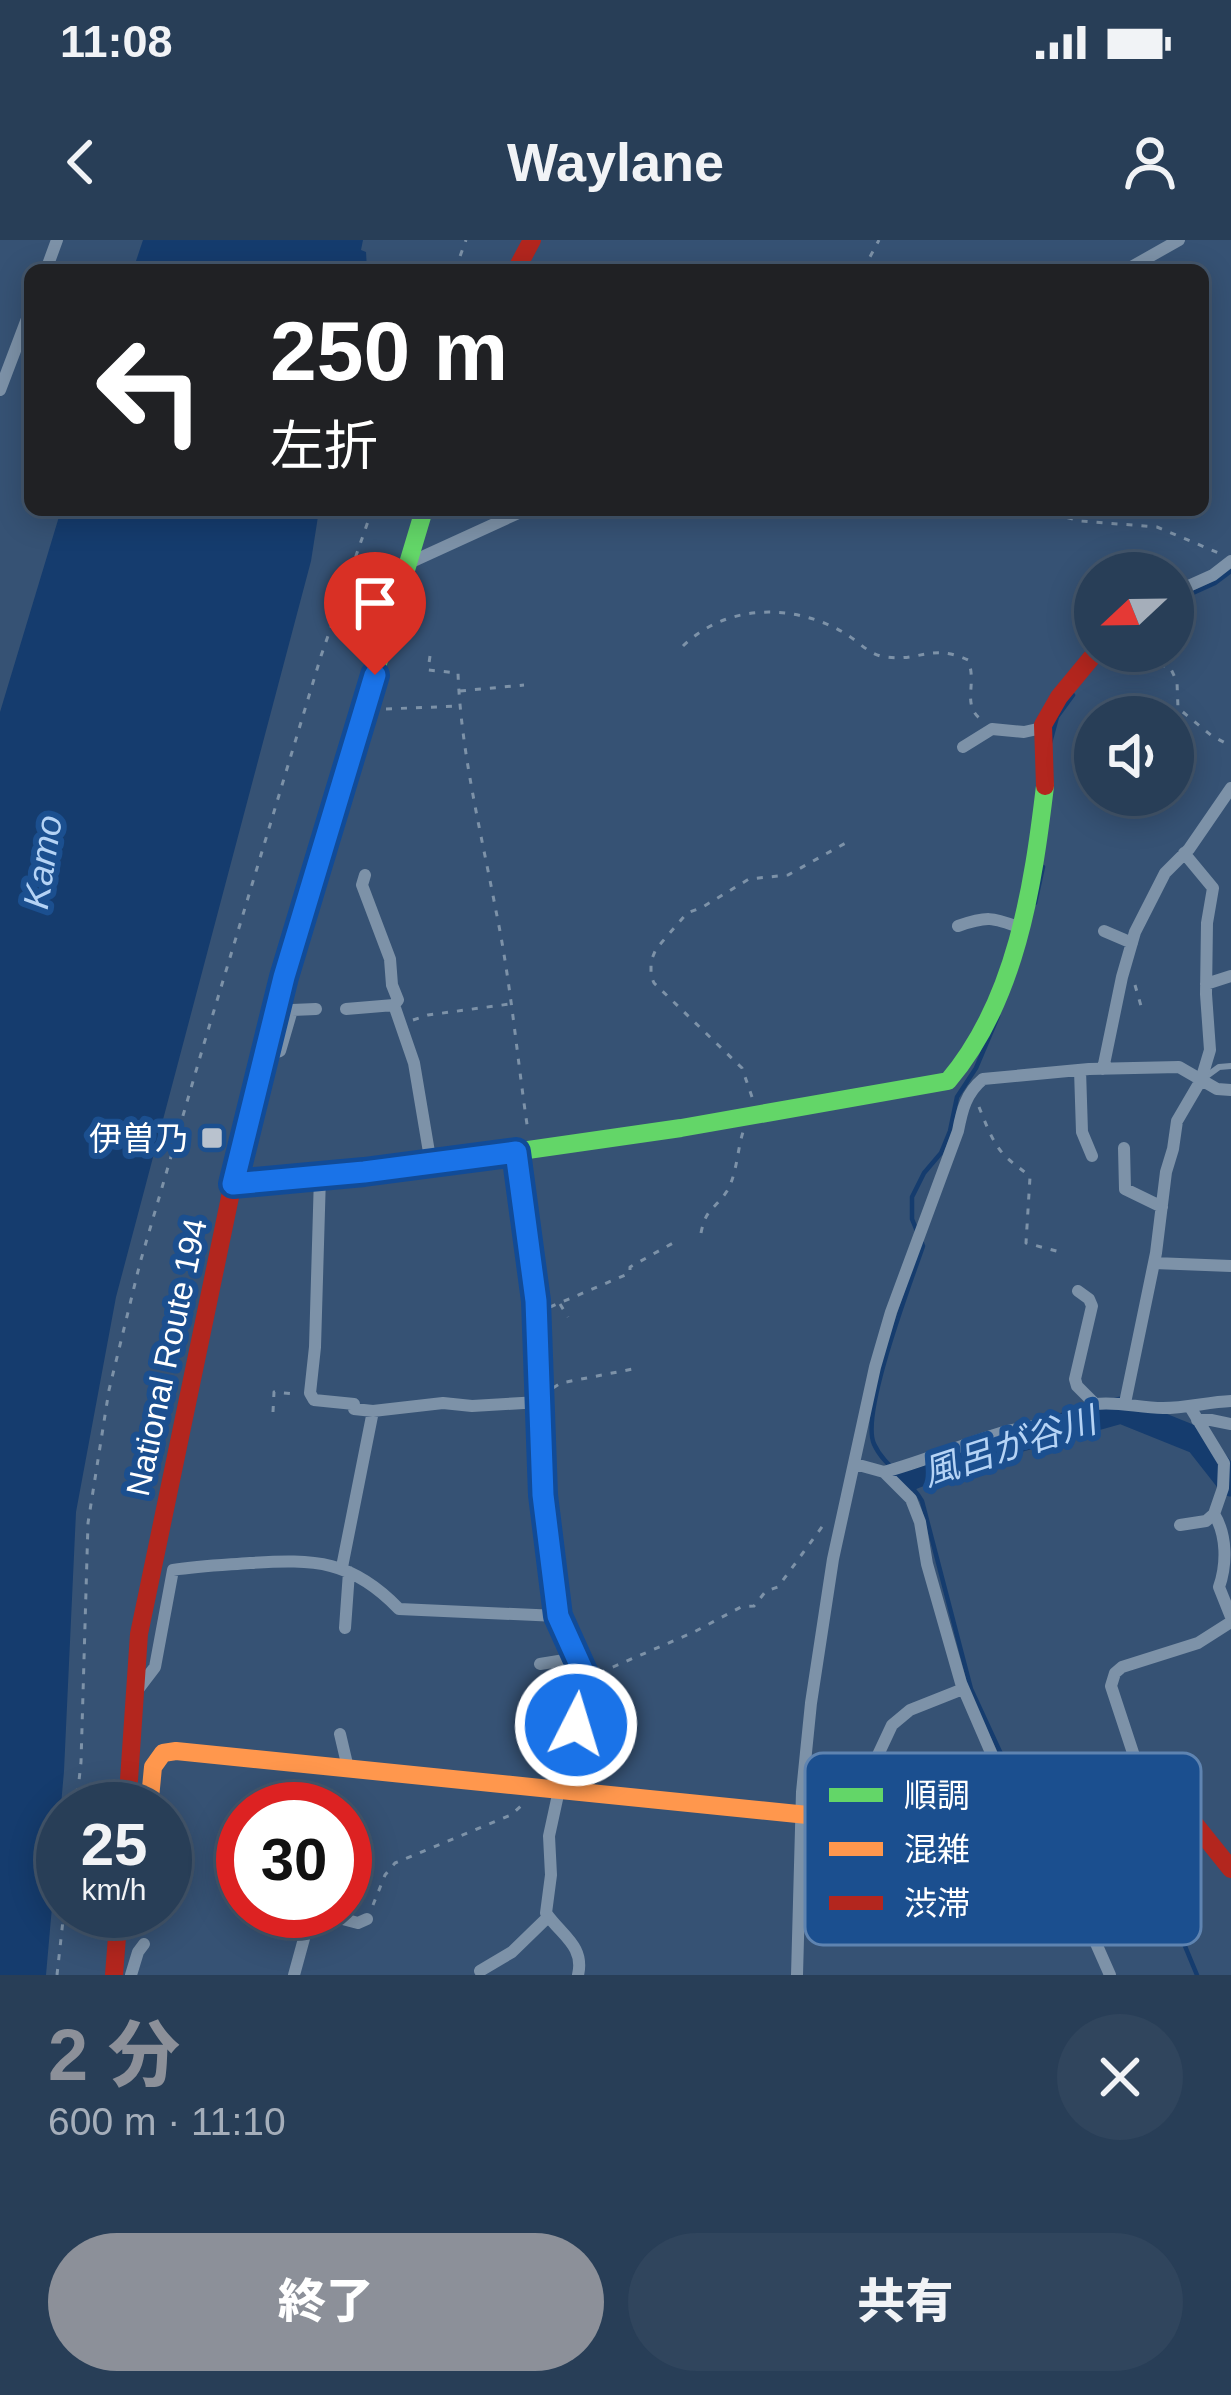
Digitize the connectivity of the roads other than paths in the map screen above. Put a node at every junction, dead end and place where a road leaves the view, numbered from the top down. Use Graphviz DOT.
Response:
graph roads {
  1 [pos="1179,240"];
  2 [pos="1137,264"];
  3 [pos="24,327"];
  4 [pos="0,390"];
  5 [pos="422,516"];
  6 [pos="512,516"];
  7 [pos="1231,560"];
  8 [pos="408,564"];
  9 [pos="1194,583"];
  10 [pos="1080,672"];
  11 [pos="1042,728"];
  12 [pos="963,747"];
  13 [pos="1231,788"];
  14 [pos="1218,806"];
  15 [pos="1231,816"];
  16 [pos="1184,853"];
  17 [pos="365,875"];
  18 [pos="958,926"];
  19 [pos="1021,928"];
  20 [pos="1104,931"];
  21 [pos="1132,943"];
  22 [pos="1231,976"];
  23 [pos="1206,984"];
  24 [pos="394,1005"];
  25 [pos="346,1009"];
  26 [pos="316,1010"];
  27 [pos="264,1057"];
  28 [pos="1231,1066"];
  29 [pos="1103,1069"];
  30 [pos="1080,1070"];
  31 [pos="1201,1080"];
  32 [pos="962,1082"];
  33 [pos="1231,1090"];
  34 [pos="1124,1148"];
  35 [pos="523,1151"];
  36 [pos="1092,1156"];
  37 [pos="431,1164"];
  38 [pos="320,1176"];
  39 [pos="233,1184"];
  40 [pos="1162,1207"];
  41 [pos="1154,1263"];
  42 [pos="1231,1266"];
  43 [pos="1078,1291"];
  44 [pos="1231,1401"];
  45 [pos="540,1402"];
  46 [pos="1125,1403"];
  47 [pos="1095,1404"];
  48 [pos="373,1411"];
  49 [pos="1194,1414"];
  50 [pos="1231,1424"];
  51 [pos="855,1464"];
  52 [pos="884,1472"];
  53 [pos="1226,1497"];
  54 [pos="1214,1514"];
  55 [pos="1180,1525"];
  56 [pos="345,1570"];
  57 [pos="558,1616"];
  58 [pos="1231,1620"];
  59 [pos="345,1628"];
  60 [pos="577,1658"];
  61 [pos="540,1664"];
  62 [pos="963,1689"];
  63 [pos="135,1694"];
  64 [pos="340,1735"];
  65 [pos="806,1753"];
  66 [pos="879,1753"];
  67 [pos="992,1753"];
  68 [pos="1133,1753"];
  69 [pos="348,1768"];
  70 [pos="805,1769"];
  71 [pos="129,1782"];
  72 [pos="151,1782"];
  73 [pos="550,1789"];
  74 [pos="801,1814"];
  75 [pos="805,1814"];
  76 [pos="1201,1832"];
  77 [pos="1231,1869"];
  78 [pos="548,1917"];
  79 [pos="117,1938"];
  80 [pos="304,1938"];
  81 [pos="144,1944"];
  82 [pos="1097,1945"];
  83 [pos="480,1971"];
  84 [pos="114,1975"];
  85 [pos="131,1975"];
  86 [pos="294,1975"];
  87 [pos="578,1975"];
  88 [pos="797,1975"];
  89 [pos="1110,1975"];
  1 -- 2 [label="street"];
  3 -- 4 [label="street"];
  5 -- 8 [label="main road, National Route 194"];
  6 -- 8 [label="street"];
  7 -- 9 [label="street"];
  8 -- 27 [label="main road, National Route 194"];
  10 -- 11 [label="main road"];
  11 -- 12 [label="street"];
  11 -- 19 [label="main road"];
  13 -- 14 [label="street"];
  14 -- 15 [label="street"];
  14 -- 16 [label="street"];
  16 -- 21 [label="street"];
  16 -- 23 [label="street"];
  17 -- 24 [label="street"];
  18 -- 19 [label="street"];
  19 -- 32 [label="main road"];
  20 -- 21 [label="street"];
  21 -- 29 [label="street"];
  22 -- 23 [label="street"];
  23 -- 31 [label="street"];
  24 -- 25 [label="street"];
  24 -- 37 [label="street"];
  26 -- 27 [label="street"];
  27 -- 39 [label="main road, National Route 194"];
  28 -- 31 [label="lane"];
  29 -- 30 [label="street"];
  29 -- 31 [label="street"];
  30 -- 32 [label="street"];
  30 -- 36 [label="street"];
  31 -- 33 [label="street"];
  31 -- 40 [label="street"];
  32 -- 35 [label="main road"];
  32 -- 51 [label="street"];
  34 -- 40 [label="street"];
  35 -- 37 [label="main road"];
  35 -- 45 [label="street"];
  37 -- 38 [label="main road"];
  38 -- 39 [label="main road"];
  38 -- 48 [label="street"];
  39 -- 63 [label="main road, National Route 194"];
  40 -- 41 [label="street"];
  41 -- 42 [label="street"];
  41 -- 46 [label="street"];
  43 -- 47 [label="street"];
  44 -- 49 [label="street"];
  45 -- 48 [label="street"];
  45 -- 57 [label="street"];
  46 -- 47 [label="street"];
  46 -- 49 [label="street"];
  47 -- 52 [label="street"];
  48 -- 56 [label="street"];
  49 -- 50 [label="street"];
  49 -- 53 [label="street"];
  51 -- 52 [label="street"];
  51 -- 65 [label="street"];
  52 -- 62 [label="street"];
  53 -- 54 [label="street"];
  54 -- 55 [label="street"];
  54 -- 58 [label="street"];
  56 -- 57 [label="street"];
  56 -- 59 [label="street"];
  56 -- 63 [label="street"];
  57 -- 60 [label="street"];
  58 -- 68 [label="street"];
  60 -- 61 [label="street"];
  60 -- 73 [label="street"];
  62 -- 66 [label="street"];
  62 -- 67 [label="street"];
  63 -- 71 [label="main road, National Route 194"];
  64 -- 69 [label="street"];
  69 -- 72 [label="main road"];
  69 -- 73 [label="main road"];
  70 -- 74 [label="street"];
  73 -- 74 [label="main road"];
  73 -- 78 [label="street"];
  74 -- 75 [label="main road"];
  74 -- 88 [label="street"];
  76 -- 77 [label="main road"];
  78 -- 83 [label="street"];
  78 -- 87 [label="street"];
  79 -- 84 [label="main road"];
  80 -- 86 [label="street"];
  81 -- 85 [label="street"];
  82 -- 89 [label="street"];
}
